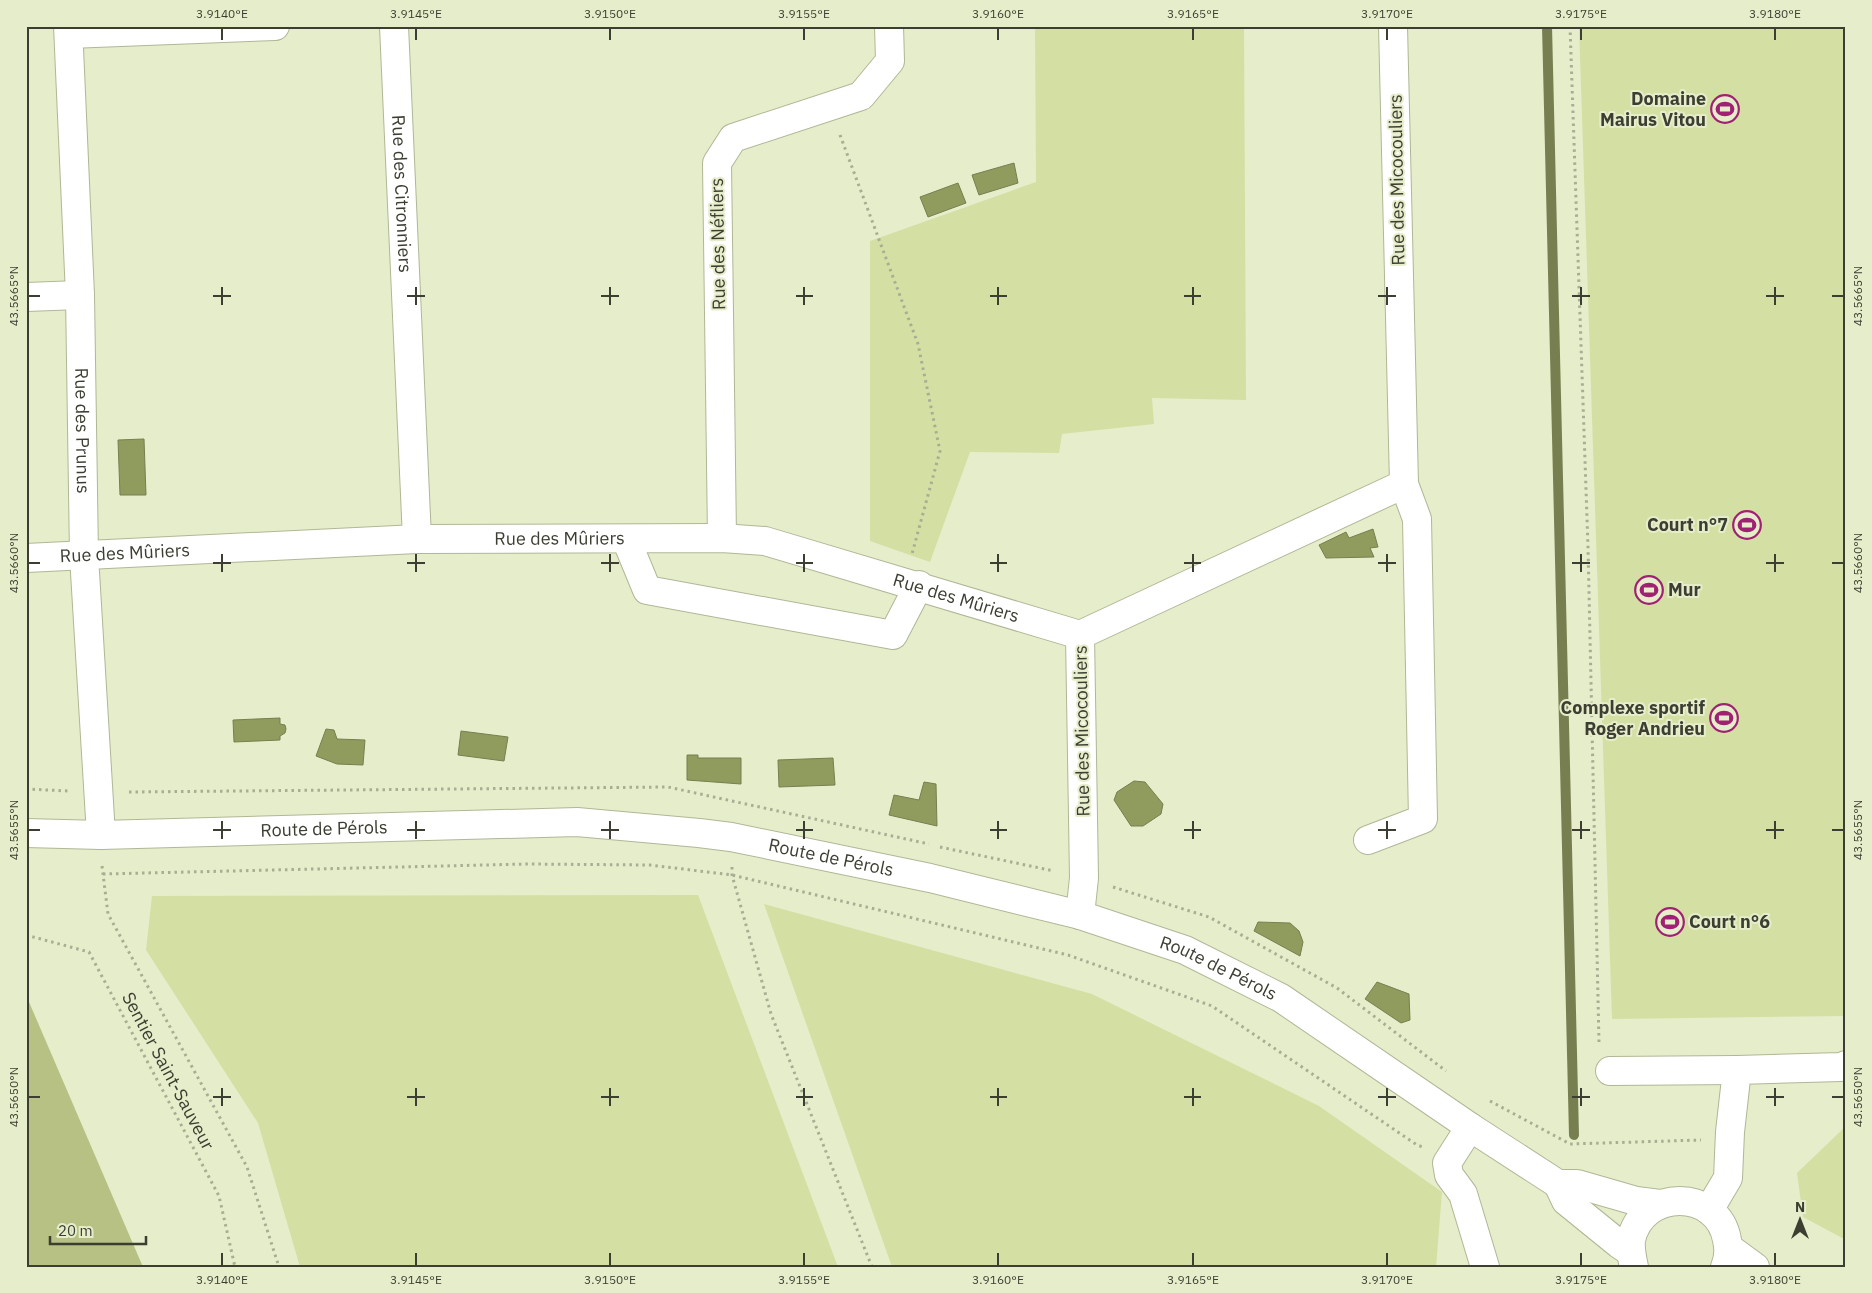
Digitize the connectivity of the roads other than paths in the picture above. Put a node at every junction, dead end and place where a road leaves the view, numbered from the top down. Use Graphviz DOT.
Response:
graph roads {
  1 [pos="275,26"];
  2 [pos="394,26"];
  3 [pos="889,26"];
  4 [pos="1393,26"];
  5 [pos="69,30"];
  6 [pos="80,295"];
  7 [pos="26,297"];
  8 [pos="1404,484"];
  9 [pos="722,538"];
  10 [pos="417,540"];
  11 [pos="626,540"];
  12 [pos="84,556"];
  13 [pos="26,558"];
  14 [pos="912,583"];
  15 [pos="1080,634"];
  16 [pos="26,833"];
  17 [pos="101,835"];
  18 [pos="1368,840"];
  19 [pos="1080,915"];
  20 [pos="1846,1065"];
  21 [pos="1737,1070"];
  22 [pos="1610,1071"];
  23 [pos="1470,1127"];
  24 [pos="1558,1184"];
  25 [pos="1660,1204"];
  26 [pos="1709,1210"];
  27 [pos="1727,1257"];
  28 [pos="1632,1259"];
  29 [pos="1485,1267"];
  30 [pos="1755,1267"];
  1 -- 5 [label="street"];
  2 -- 10 [label="street, Rue des Citronniers"];
  3 -- 9 [label="street, Rue des Néfliers"];
  4 -- 8 [label="street, Rue des Micocouliers"];
  5 -- 6 [label="street, Rue des Prunus"];
  6 -- 7 [label="street"];
  6 -- 12 [label="street, Rue des Prunus"];
  8 -- 15 [label="street, Rue des Micocouliers"];
  8 -- 18 [label="street, Rue des Micocouliers"];
  9 -- 11 [label="street, Rue des Mûriers"];
  9 -- 14 [label="street, Rue des Mûriers"];
  10 -- 11 [label="street, Rue des Mûriers"];
  10 -- 12 [label="street, Rue des Mûriers"];
  11 -- 14 [label="street"];
  12 -- 13 [label="street, Rue des Mûriers"];
  12 -- 17 [label="street, Rue des Prunus"];
  14 -- 15 [label="street, Rue des Mûriers"];
  15 -- 19 [label="street, Rue des Micocouliers"];
  16 -- 17 [label="street, Route de Pérols"];
  17 -- 19 [label="street, Route de Pérols"];
  19 -- 23 [label="street, Route de Pérols"];
  20 -- 21 [label="street"];
  21 -- 22 [label="street"];
  21 -- 26 [label="street"];
  23 -- 24 [label="street, Route de Pérols"];
  23 -- 29 [label="street"];
  24 -- 25 [label="street, Route de Pérols"];
  24 -- 28 [label="street, Route de Pérols"];
  25 -- 26 [label="street, Route de Pérols"];
  25 -- 28 [label="street"];
  26 -- 27 [label="street"];
  27 -- 30 [label="street"];
}
